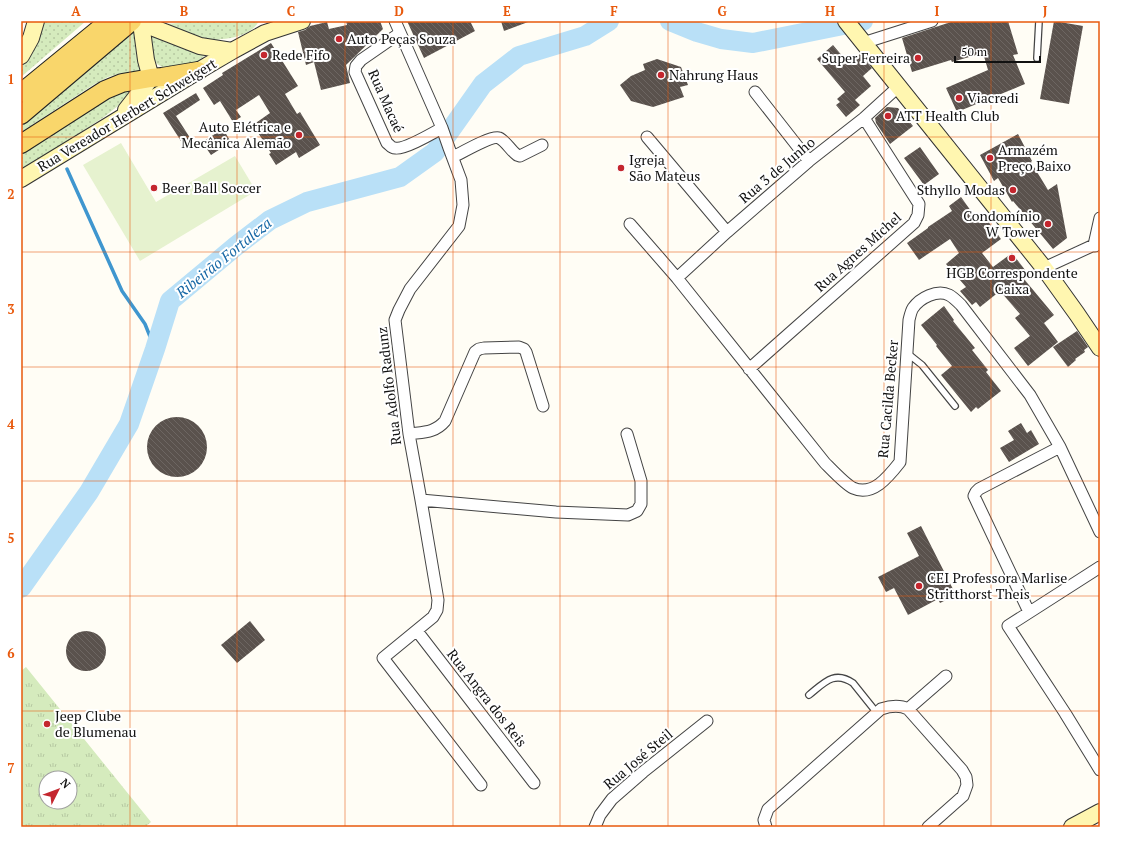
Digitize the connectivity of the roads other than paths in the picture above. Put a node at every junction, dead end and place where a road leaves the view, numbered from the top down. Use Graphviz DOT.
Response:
graph roads {
  1 [pos="36,21"];
  2 [pos="109,21"];
  3 [pos="302,21"];
  4 [pos="395,21"];
  5 [pos="846,21"];
  6 [pos="932,21"];
  7 [pos="1039,21"];
  8 [pos="136,22"];
  9 [pos="268,25"];
  10 [pos="400,33"];
  11 [pos="859,38"];
  12 [pos="90,46"];
  13 [pos="232,51"];
  14 [pos="21,56"];
  15 [pos="1037,58"];
  16 [pos="198,71"];
  17 [pos="151,78"];
  18 [pos="898,87"];
  19 [pos="755,92"];
  20 [pos="21,93"];
  21 [pos="21,115"];
  22 [pos="120,118"];
  23 [pos="864,118"];
  24 [pos="443,130"];
  25 [pos="647,137"];
  26 [pos="21,144"];
  27 [pos="542,144"];
  28 [pos="451,152"];
  29 [pos="810,161"];
  30 [pos="21,179"];
  31 [pos="1100,218"];
  32 [pos="630,224"];
  33 [pos="727,232"];
  34 [pos="1098,244"];
  35 [pos="1044,268"];
  36 [pos="677,278"];
  37 [pos="1100,348"];
  38 [pos="907,352"];
  39 [pos="749,369"];
  40 [pos="543,406"];
  41 [pos="955,406"];
  42 [pos="409,434"];
  43 [pos="627,434"];
  44 [pos="1060,447"];
  45 [pos="421,500"];
  46 [pos="1100,532"];
  47 [pos="1100,567"];
  48 [pos="1029,612"];
  49 [pos="417,631"];
  50 [pos="946,676"];
  51 [pos="809,695"];
  52 [pos="908,709"];
  53 [pos="878,713"];
  54 [pos="707,721"];
  55 [pos="1100,770"];
  56 [pos="534,783"];
  57 [pos="481,785"];
  58 [pos="1100,812"];
  59 [pos="595,827"];
  60 [pos="766,827"];
  61 [pos="928,827"];
  62 [pos="1072,827"];
  1 -- 14 [label="main road"];
  2 -- 12 [label="main road"];
  3 -- 9 [label="main road, Rua Vereador Herbert Schweigert"];
  4 -- 10 [label="street, Rua Adolfo Radunz"];
  5 -- 11 [label="main road"];
  6 -- 11 [label="street"];
  7 -- 15 [label="lane"];
  8 -- 12 [label="main road"];
  8 -- 13 [label="main road"];
  8 -- 17 [label="main road"];
  9 -- 13 [label="main road, Rua Vereador Herbert Schweigert"];
  10 -- 24 [label="street, Rua Adolfo Radunz"];
  10 -- 24 [label="street, Rua Macaé"];
  11 -- 18 [label="main road"];
  12 -- 20 [label="main road"];
  12 -- 21 [label="main road"];
  13 -- 16 [label="main road, Rua Vereador Herbert Schweigert"];
  16 -- 17 [label="main road"];
  16 -- 22 [label="main road, Rua Vereador Herbert Schweigert"];
  17 -- 22 [label="main road"];
  17 -- 26 [label="main road"];
  18 -- 23 [label="street, Rua 3 de Junho"];
  18 -- 35 [label="main road"];
  19 -- 29 [label="street"];
  22 -- 30 [label="main road, Rua Vereador Herbert Schweigert"];
  23 -- 29 [label="street, Rua 3 de Junho"];
  23 -- 39 [label="street, Rua Agnes Michel"];
  24 -- 28 [label="street, Rua Adolfo Radunz"];
  25 -- 33 [label="street"];
  27 -- 28 [label="street"];
  28 -- 42 [label="street, Rua Adolfo Radunz"];
  29 -- 33 [label="street, Rua 3 de Junho"];
  31 -- 34 [label="street"];
  32 -- 36 [label="street, Rua Cacilda Becker"];
  33 -- 36 [label="street, Rua 3 de Junho"];
  34 -- 35 [label="street"];
  35 -- 37 [label="main road"];
  36 -- 39 [label="street, Rua Cacilda Becker"];
  38 -- 39 [label="street, Rua Cacilda Becker"];
  38 -- 41 [label="lane"];
  38 -- 44 [label="street, Rua Cacilda Becker"];
  40 -- 42 [label="street"];
  42 -- 45 [label="street, Rua Adolfo Radunz"];
  43 -- 45 [label="street"];
  44 -- 46 [label="street, Rua Cacilda Becker"];
  44 -- 48 [label="street"];
  45 -- 49 [label="street, Rua Adolfo Radunz"];
  47 -- 48 [label="street"];
  48 -- 55 [label="street"];
  49 -- 56 [label="street, Rua Angra dos Reis"];
  49 -- 57 [label="street, Rua Adolfo Radunz"];
  50 -- 52 [label="street"];
  51 -- 53 [label="lane"];
  52 -- 53 [label="street"];
  52 -- 61 [label="street"];
  53 -- 60 [label="street"];
  54 -- 59 [label="street, Rua José Steil"];
  58 -- 62 [label="main road"];
}
